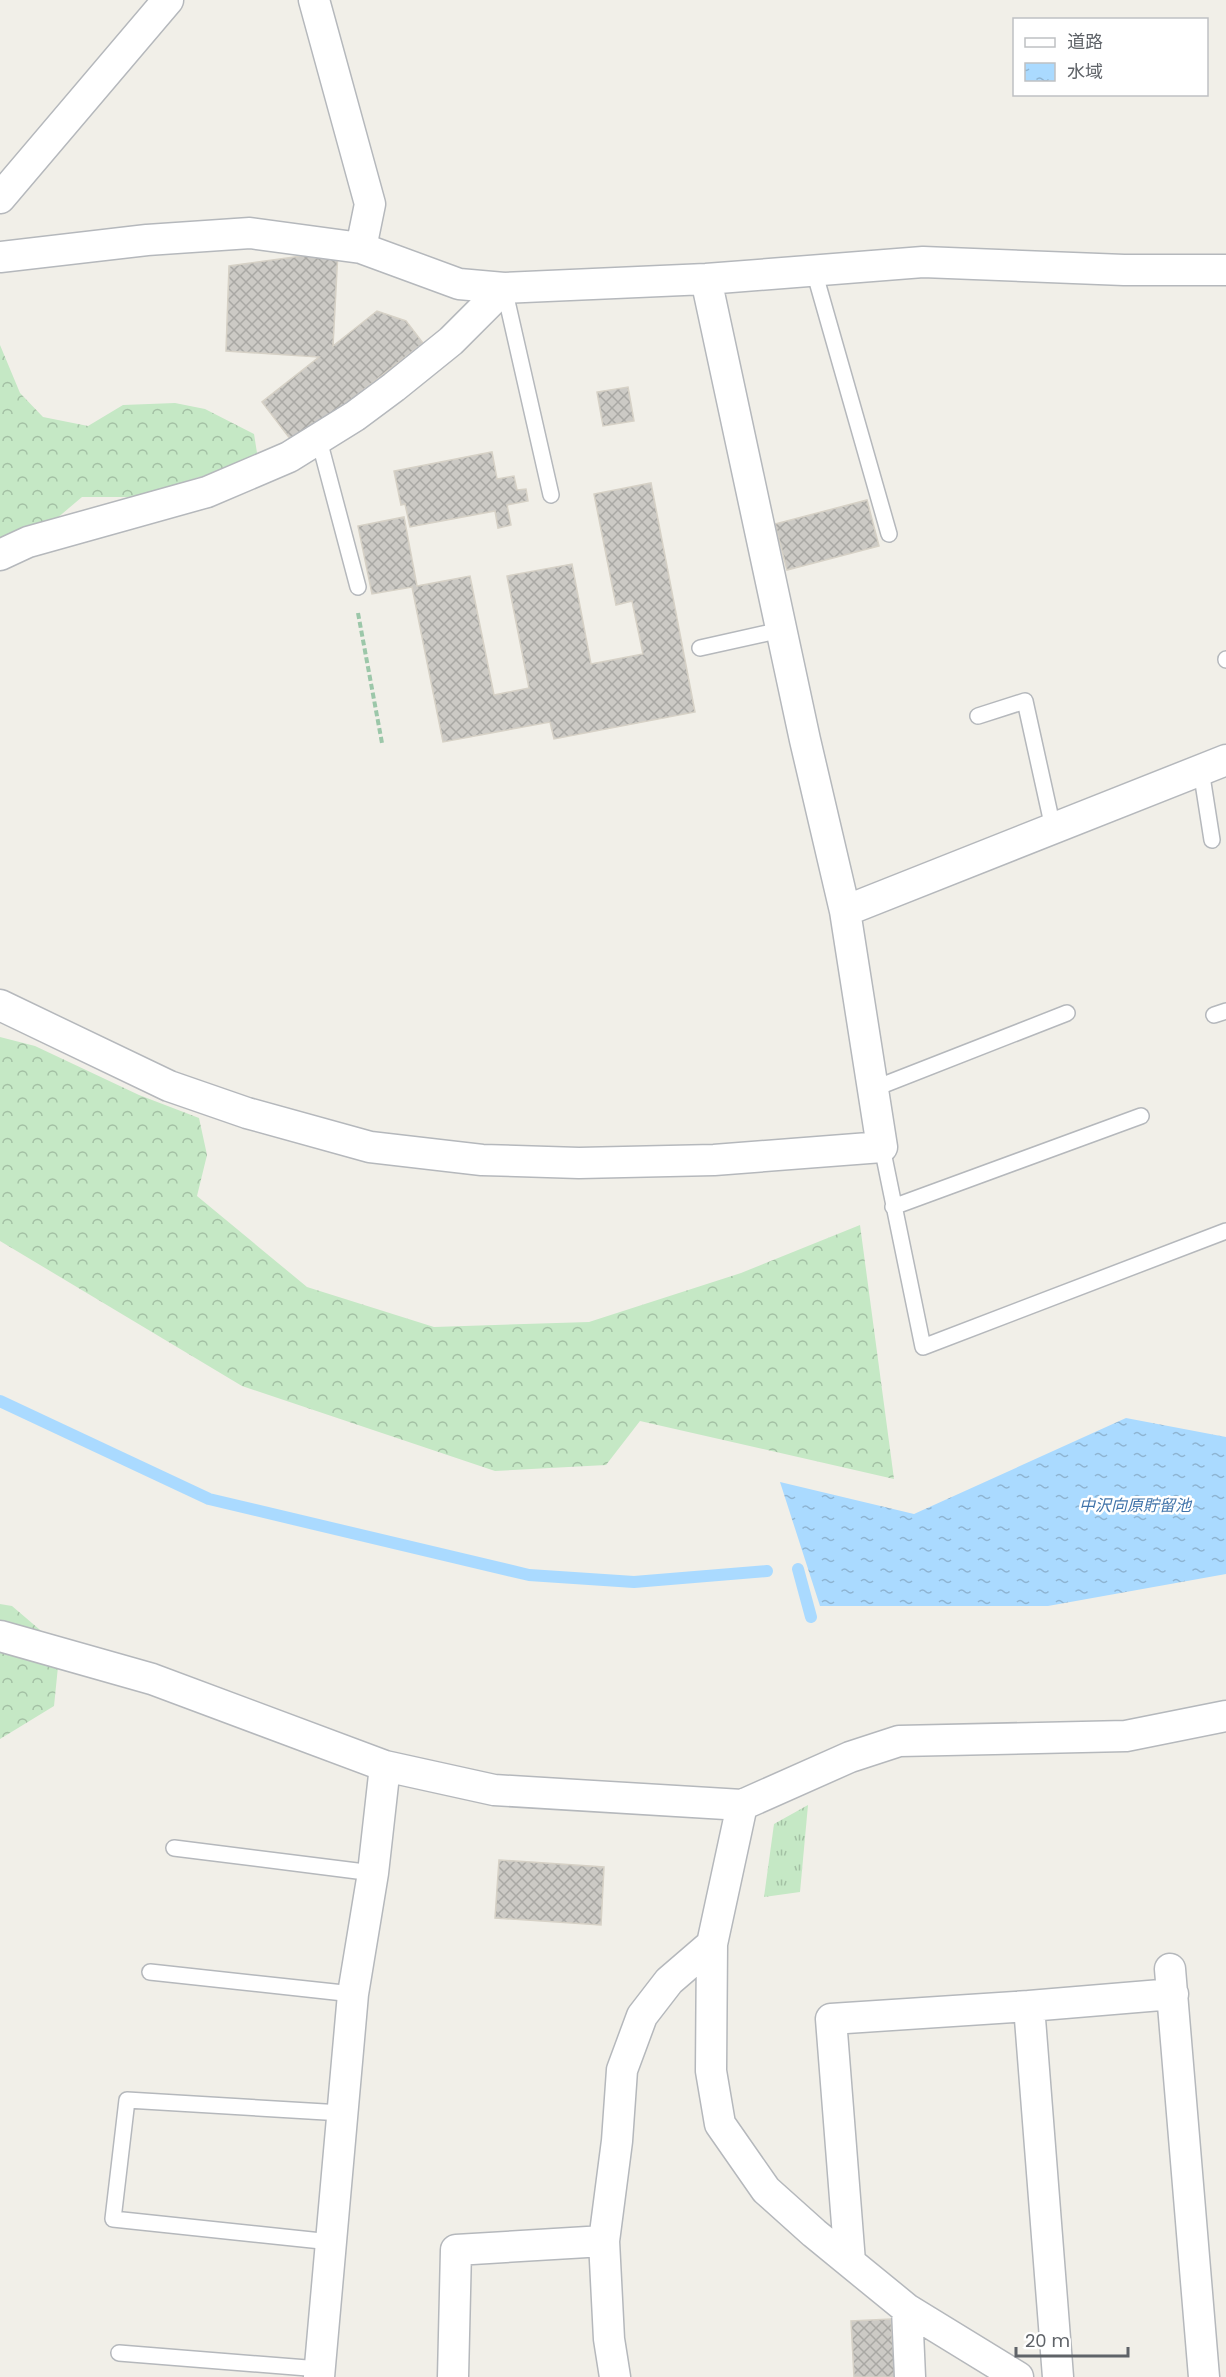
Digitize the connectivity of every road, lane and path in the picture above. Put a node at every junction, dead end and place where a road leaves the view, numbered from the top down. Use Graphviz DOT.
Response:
graph roads {
  1 [pos="168,0"];
  2 [pos="314,0"];
  3 [pos="0,198"];
  4 [pos="361,248"];
  5 [pos="0,257"];
  6 [pos="1226,270"];
  7 [pos="814,271"];
  8 [pos="706,279"];
  9 [pos="504,288"];
  10 [pos="319,440"];
  11 [pos="551,495"];
  12 [pos="889,534"];
  13 [pos="0,555"];
  14 [pos="358,587"];
  15 [pos="781,630"];
  16 [pos="700,648"];
  17 [pos="978,716"];
  18 [pos="382,743"];
  19 [pos="1213,765"];
  20 [pos="1053,828"];
  21 [pos="1212,840"];
  22 [pos="845,911"];
  23 [pos="0,1005"];
  24 [pos="1067,1013"];
  25 [pos="873,1089"];
  26 [pos="1141,1116"];
  27 [pos="882,1147"];
  28 [pos="893,1207"];
  29 [pos="1226,1231"];
  30 [pos="0,1636"];
  31 [pos="1226,1716"];
  32 [pos="385,1766"];
  33 [pos="742,1805"];
  34 [pos="174,1848"];
  35 [pos="373,1873"];
  36 [pos="712,1944"];
  37 [pos="150,1972"];
  38 [pos="353,1994"];
  39 [pos="1029,2006"];
  40 [pos="342,2113"];
  41 [pos="604,2241"];
  42 [pos="331,2242"];
  43 [pos="850,2262"];
  44 [pos="907,2310"];
  45 [pos="119,2353"];
  46 [pos="319,2373"];
  47 [pos="453,2377"];
  48 [pos="615,2377"];
  49 [pos="910,2377"];
  50 [pos="1018,2377"];
  51 [pos="1058,2377"];
  52 [pos="1204,2377"];
  1 -- 3 [label="street"];
  2 -- 4 [label="street"];
  4 -- 5 [label="street"];
  4 -- 9 [label="street"];
  6 -- 7 [label="street"];
  7 -- 8 [label="street"];
  7 -- 12 [label="lane"];
  8 -- 9 [label="street"];
  8 -- 15 [label="street"];
  9 -- 10 [label="street"];
  9 -- 11 [label="lane"];
  10 -- 13 [label="street"];
  10 -- 14 [label="lane"];
  14 -- 18 [label="path"];
  15 -- 16 [label="lane"];
  15 -- 22 [label="street"];
  17 -- 20 [label="lane"];
  19 -- 20 [label="street"];
  19 -- 21 [label="lane"];
  20 -- 22 [label="street"];
  22 -- 25 [label="street"];
  23 -- 27 [label="street"];
  24 -- 25 [label="lane"];
  25 -- 27 [label="street"];
  26 -- 28 [label="lane"];
  27 -- 28 [label="lane"];
  28 -- 29 [label="lane"];
  30 -- 32 [label="street"];
  31 -- 33 [label="street"];
  32 -- 33 [label="street"];
  32 -- 35 [label="street"];
  33 -- 36 [label="street"];
  34 -- 35 [label="lane"];
  35 -- 38 [label="street"];
  36 -- 41 [label="street"];
  36 -- 43 [label="street"];
  37 -- 38 [label="lane"];
  38 -- 40 [label="street"];
  39 -- 43 [label="street"];
  39 -- 51 [label="street"];
  39 -- 52 [label="street"];
  40 -- 42 [label="street"];
  40 -- 42 [label="lane"];
  41 -- 47 [label="street"];
  41 -- 48 [label="street"];
  42 -- 46 [label="street"];
  43 -- 44 [label="street"];
  44 -- 49 [label="street"];
  44 -- 50 [label="street"];
  45 -- 46 [label="lane"];
}
